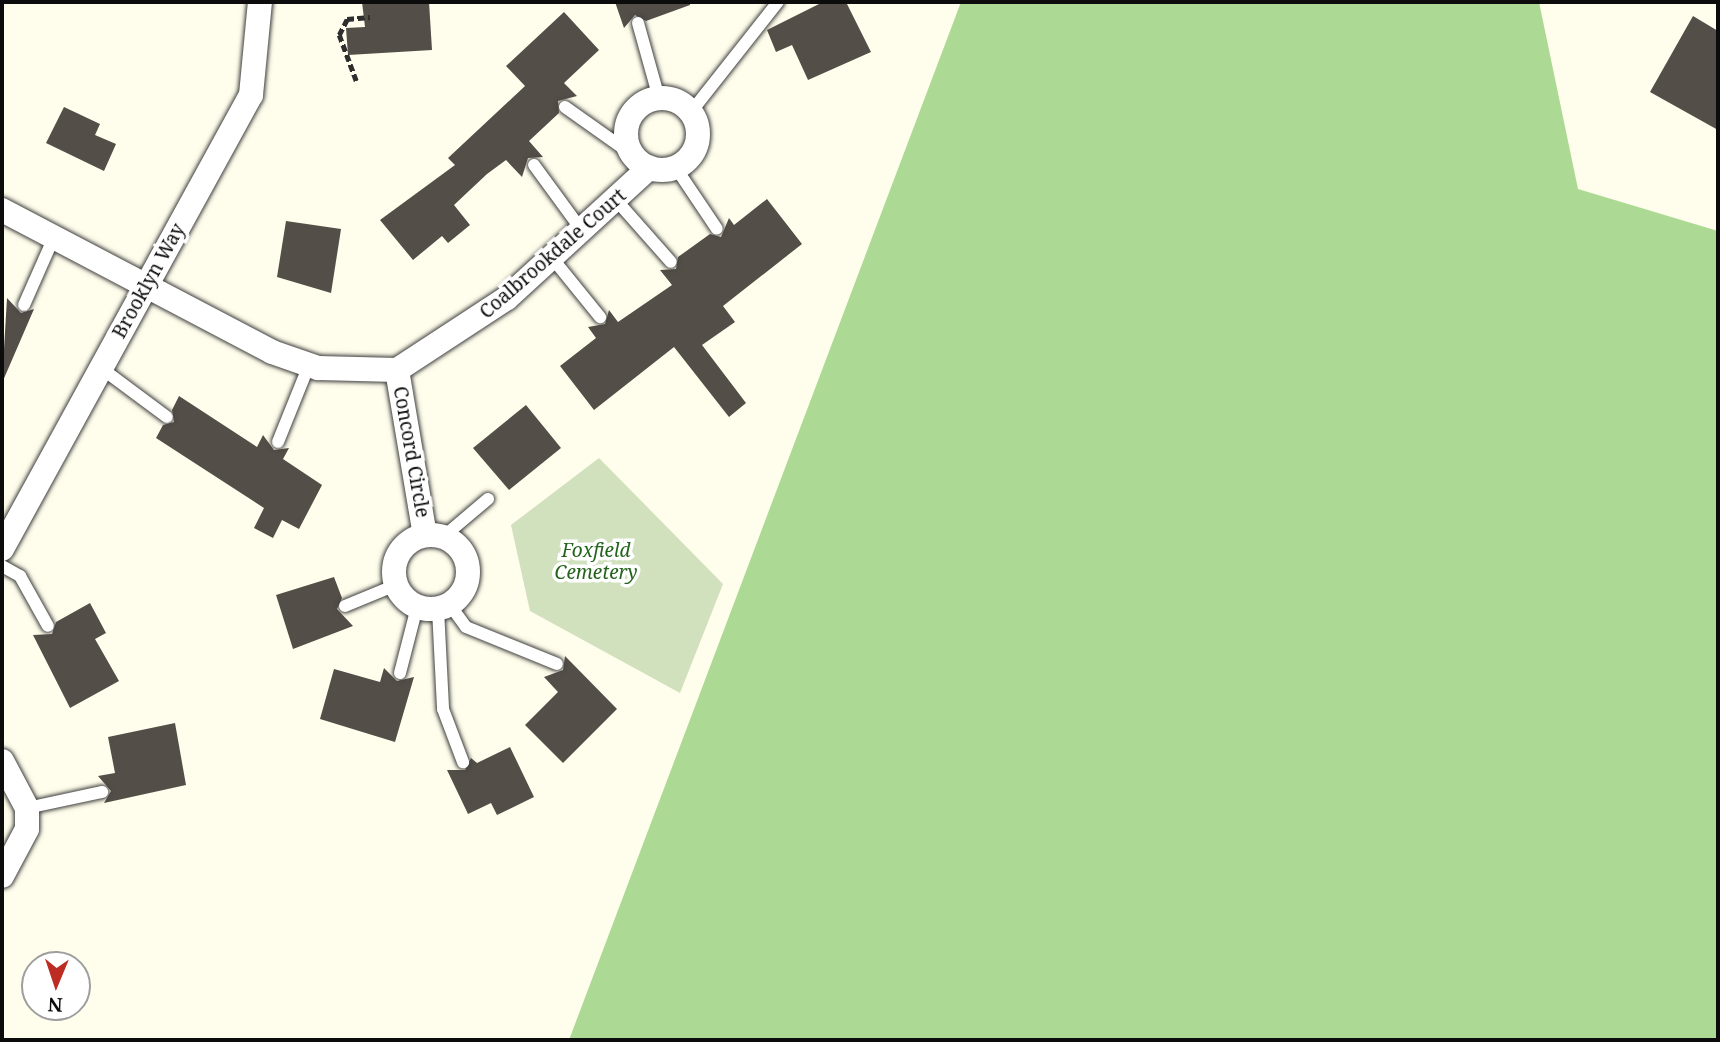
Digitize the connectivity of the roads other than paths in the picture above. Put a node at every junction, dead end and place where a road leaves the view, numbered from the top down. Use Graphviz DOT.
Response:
graph roads {
  1 [pos="260,2"];
  2 [pos="778,2"];
  3 [pos="638,23"];
  4 [pos="659,98"];
  5 [pos="565,107"];
  6 [pos="691,112"];
  7 [pos="640,161"];
  8 [pos="534,165"];
  9 [pos="676,168"];
  10 [pos="617,201"];
  11 [pos="2,210"];
  12 [pos="717,229"];
  13 [pos="584,232"];
  14 [pos="54,237"];
  15 [pos="553,259"];
  16 [pos="671,262"];
  17 [pos="146,287"];
  18 [pos="24,305"];
  19 [pos="600,317"];
  20 [pos="309,365"];
  21 [pos="100,368"];
  22 [pos="397,370"];
  23 [pos="167,417"];
  24 [pos="278,442"];
  25 [pos="488,499"];
  26 [pos="434,536"];
  27 [pos="2,549"];
  28 [pos="2,566"];
  29 [pos="397,585"];
  30 [pos="345,606"];
  31 [pos="435,607"];
  32 [pos="48,626"];
  33 [pos="556,664"];
  34 [pos="400,673"];
  35 [pos="2,761"];
  36 [pos="463,762"];
  37 [pos="102,792"];
  38 [pos="27,807"];
  39 [pos="2,876"];
  1 -- 17 [label="street, Brooklyn Way"];
  2 -- 6 [label="lane"];
  3 -- 4 [label="lane"];
  4 -- 6 [label="street"];
  4 -- 7 [label="street"];
  5 -- 7 [label="lane"];
  6 -- 9 [label="street"];
  7 -- 9 [label="street"];
  7 -- 10 [label="street, Coalbrookdale Court"];
  8 -- 13 [label="lane"];
  9 -- 12 [label="lane"];
  10 -- 13 [label="street, Coalbrookdale Court"];
  10 -- 16 [label="lane"];
  11 -- 14 [label="street"];
  13 -- 15 [label="street, Coalbrookdale Court"];
  14 -- 17 [label="street"];
  14 -- 18 [label="lane"];
  15 -- 19 [label="lane"];
  15 -- 22 [label="street, Coalbrookdale Court"];
  17 -- 20 [label="street"];
  17 -- 21 [label="street, Brooklyn Way"];
  20 -- 22 [label="street"];
  20 -- 24 [label="lane"];
  21 -- 23 [label="lane"];
  21 -- 27 [label="street, Brooklyn Way"];
  22 -- 26 [label="street, Concord Circle"];
  25 -- 26 [label="lane"];
  26 -- 29 [label="street, Concord Circle"];
  26 -- 31 [label="street, Concord Circle"];
  28 -- 32 [label="lane"];
  29 -- 30 [label="lane"];
  29 -- 31 [label="street"];
  31 -- 33 [label="lane"];
  31 -- 34 [label="lane"];
  31 -- 36 [label="lane"];
  35 -- 38 [label="street"];
  37 -- 38 [label="lane"];
  38 -- 39 [label="street"];
}
